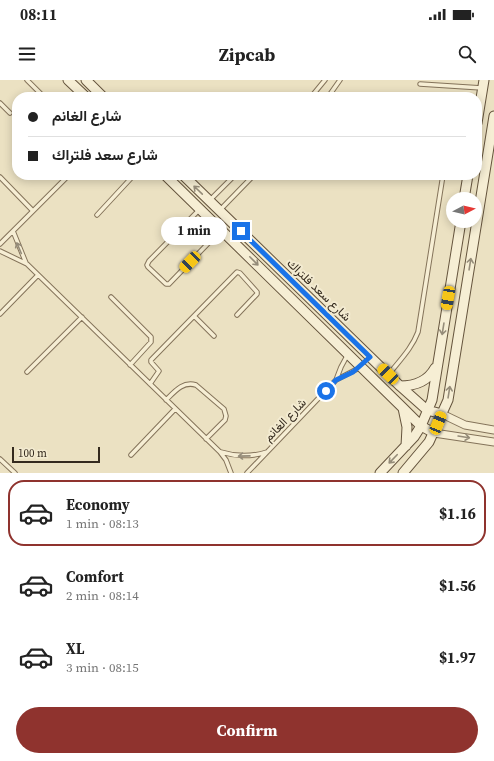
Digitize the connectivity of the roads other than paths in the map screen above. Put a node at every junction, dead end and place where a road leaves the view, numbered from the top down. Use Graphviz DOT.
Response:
graph roads {
  1 [pos="27,80"];
  2 [pos="68,80"];
  3 [pos="86,80"];
  4 [pos="325,80"];
  5 [pos="340,80"];
  6 [pos="420,84"];
  7 [pos="483,84"];
  8 [pos="39,92"];
  9 [pos="81,92"];
  10 [pos="98,92"];
  11 [pos="315,92"];
  12 [pos="332,92"];
  13 [pos="0,103"];
  14 [pos="10,113"];
  15 [pos="494,116"];
  16 [pos="0,177"];
  17 [pos="64,180"];
  18 [pos="129,180"];
  19 [pos="170,180"];
  20 [pos="188,180"];
  21 [pos="230,180"];
  22 [pos="249,180"];
  23 [pos="442,180"];
  24 [pos="467,180"];
  25 [pos="465,192"];
  26 [pos="209,200"];
  27 [pos="200,209"];
  28 [pos="220,210"];
  29 [pos="33,211"];
  30 [pos="97,215"];
  31 [pos="211,219"];
  32 [pos="460,228"];
  33 [pos="222,230"];
  34 [pos="13,231"];
  35 [pos="0,244"];
  36 [pos="0,251"];
  37 [pos="27,264"];
  38 [pos="38,275"];
  39 [pos="111,297"];
  40 [pos="0,314"];
  41 [pos="237,315"];
  42 [pos="194,316"];
  43 [pos="82,317"];
  44 [pos="214,336"];
  45 [pos="358,345"];
  46 [pos="348,354"];
  47 [pos="370,357"];
  48 [pos="437,363"];
  49 [pos="130,365"];
  50 [pos="361,366"];
  51 [pos="27,372"];
  52 [pos="388,374"];
  53 [pos="336,380"];
  54 [pos="150,384"];
  55 [pos="400,386"];
  56 [pos="166,400"];
  57 [pos="403,408"];
  58 [pos="175,409"];
  59 [pos="427,410"];
  60 [pos="442,414"];
  61 [pos="421,426"];
  62 [pos="490,430"];
  63 [pos="434,433"];
  64 [pos="206,439"];
  65 [pos="485,440"];
  66 [pos="494,442"];
  67 [pos="406,446"];
  68 [pos="220,452"];
  69 [pos="268,452"];
  70 [pos="131,455"];
  71 [pos="0,459"];
  72 [pos="15,473"];
  73 [pos="231,473"];
  74 [pos="247,473"];
  75 [pos="380,473"];
  76 [pos="403,473"];
  1 -- 8 [label="lane"];
  2 -- 9 [label="street"];
  3 -- 10 [label="street"];
  4 -- 11 [label="lane"];
  5 -- 12 [label="lane"];
  6 -- 7 [label="lane"];
  13 -- 14 [label="lane"];
  60 -- 15 [label="street, one-way"];
  16 -- 29 [label="lane"];
  17 -- 29 [label="lane"];
  18 -- 30 [label="lane"];
  19 -- 27 [label="street, شارع سعد فلتراك"];
  26 -- 20 [label="street, شارع سعد فلتراك, one-way"];
  21 -- 26 [label="lane"];
  22 -- 28 [label="lane"];
  23 -- 52 [label="lane"];
  24 -- 25 [label="street"];
  26 -- 27 [label="street"];
  26 -- 28 [label="street, شارع سعد فلتراك"];
  27 -- 31 [label="street, شارع سعد فلتراك"];
  27 -- 33 [label="lane"];
  28 -- 31 [label="street"];
  28 -- 45 [label="street, شارع سعد فلتراك"];
  29 -- 34 [label="lane"];
  31 -- 33 [label="street, شارع سعد فلتراك"];
  32 -- 48 [label="street, one-way"];
  33 -- 46 [label="street, شارع سعد فلتراك, one-way"];
  34 -- 35 [label="lane"];
  37 -- 34 [label="lane, one-way"];
  36 -- 37 [label="lane"];
  37 -- 38 [label="lane"];
  38 -- 40 [label="lane"];
  38 -- 43 [label="lane"];
  39 -- 49 [label="lane"];
  41 -- 42 [label="lane"];
  42 -- 44 [label="lane"];
  42 -- 54 [label="lane"];
  43 -- 49 [label="lane"];
  43 -- 51 [label="lane"];
  45 -- 46 [label="street"];
  45 -- 47 [label="street, شارع سعد فلتراك"];
  46 -- 50 [label="street, شارع سعد فلتراك"];
  46 -- 53 [label="lane, شارع الغانم"];
  47 -- 50 [label="street"];
  47 -- 52 [label="street, شارع سعد فلتراك"];
  48 -- 55 [label="street"];
  48 -- 59 [label="street"];
  49 -- 54 [label="lane"];
  50 -- 53 [label="lane, شارع الغانم"];
  50 -- 57 [label="street, شارع سعد فلتراك"];
  52 -- 55 [label="street, شارع سعد فلتراك"];
  53 -- 69 [label="lane, شارع الغانم"];
  54 -- 56 [label="lane"];
  55 -- 59 [label="street, شارع سعد فلتراك"];
  56 -- 58 [label="lane"];
  56 -- 64 [label="lane"];
  57 -- 61 [label="street, شارع سعد فلتراك"];
  57 -- 67 [label="street"];
  58 -- 64 [label="lane"];
  58 -- 70 [label="lane"];
  59 -- 60 [label="street, شارع سعد فلتراك"];
  59 -- 61 [label="street"];
  60 -- 62 [label="street"];
  60 -- 63 [label="street"];
  61 -- 63 [label="street, شارع سعد فلتراك"];
  61 -- 67 [label="street"];
  62 -- 65 [label="street"];
  63 -- 65 [label="street, one-way"];
  63 -- 76 [label="street"];
  64 -- 68 [label="lane"];
  65 -- 66 [label="street"];
  67 -- 75 [label="street, one-way"];
  69 -- 68 [label="lane, one-way"];
  68 -- 73 [label="lane"];
  69 -- 74 [label="lane, شارع الغانم"];
  71 -- 72 [label="lane"];
}
